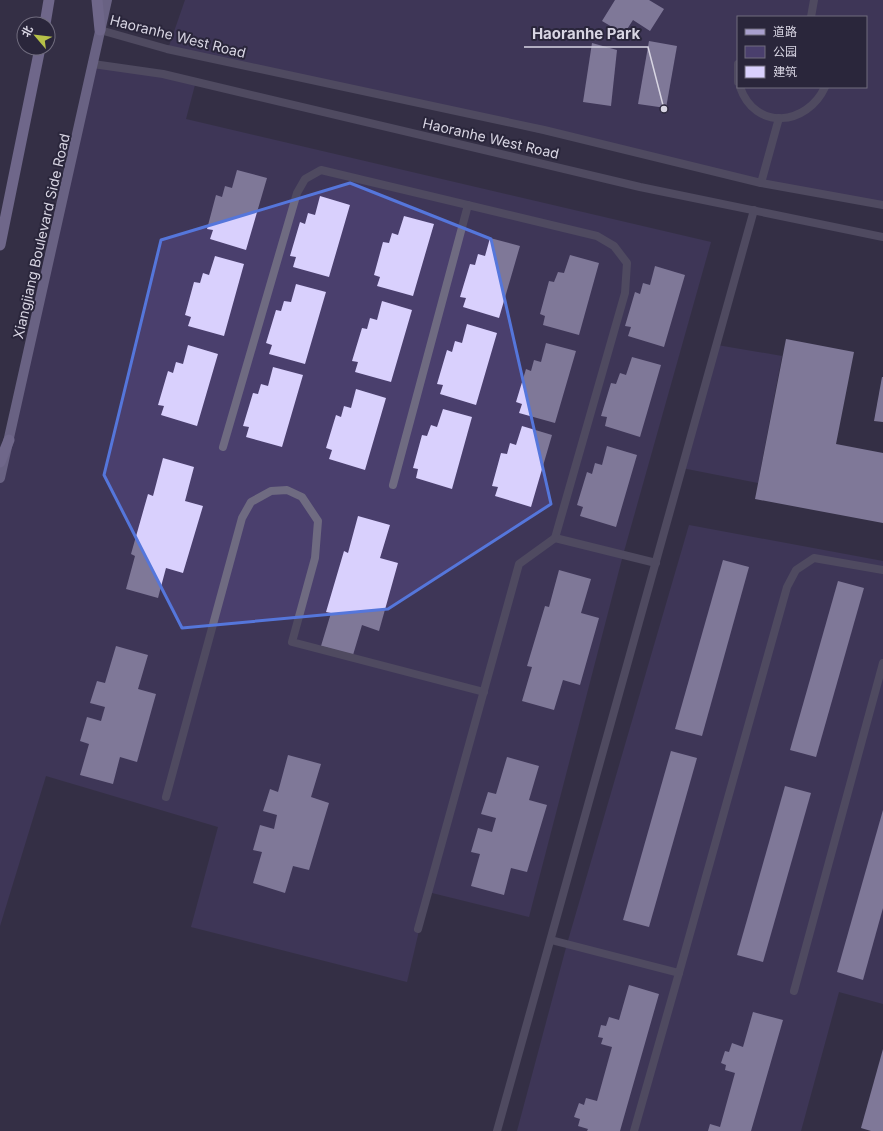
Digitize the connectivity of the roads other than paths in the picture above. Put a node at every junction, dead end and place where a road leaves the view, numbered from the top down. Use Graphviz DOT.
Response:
graph roads {
  1 [pos="49,0"];
  2 [pos="97,0"];
  3 [pos="107,0"];
  4 [pos="814,0"];
  5 [pos="46,16"];
  6 [pos="811,16"];
  7 [pos="100,30"];
  8 [pos="38,56"];
  9 [pos="94,64"];
  10 [pos="740,88"];
  11 [pos="824,88"];
  12 [pos="779,118"];
  13 [pos="761,183"];
  14 [pos="468,205"];
  15 [pos="883,205"];
  16 [pos="754,210"];
  17 [pos="883,237"];
  18 [pos="0,245"];
  19 [pos="9,440"];
  20 [pos="223,446"];
  21 [pos="0,462"];
  22 [pos="0,478"];
  23 [pos="393,485"];
  24 [pos="555,538"];
  25 [pos="656,563"];
  26 [pos="883,570"];
  27 [pos="883,663"];
  28 [pos="484,692"];
  29 [pos="166,797"];
  30 [pos="418,929"];
  31 [pos="551,940"];
  32 [pos="679,973"];
  33 [pos="794,990"];
  34 [pos="498,1131"];
  35 [pos="634,1131"];
  1 -- 5 [label="highway"];
  2 -- 7 [label="highway"];
  3 -- 7 [label="main road, Xiangjiang Boulevard Side Road"];
  4 -- 6 [label="street"];
  7 -- 9 [label="main road, Xiangjiang Boulevard Side Road"];
  7 -- 13 [label="street, Haoranhe West Road"];
  8 -- 18 [label="highway"];
  9 -- 16 [label="street, Haoranhe West Road"];
  9 -- 19 [label="main road, Xiangjiang Boulevard Side Road"];
  10 -- 12 [label="street"];
  11 -- 12 [label="street"];
  12 -- 13 [label="street"];
  13 -- 15 [label="street, Haoranhe West Road"];
  14 -- 20 [label="street"];
  14 -- 23 [label="street"];
  14 -- 24 [label="street"];
  16 -- 17 [label="street, Haoranhe West Road"];
  16 -- 25 [label="street"];
  19 -- 21 [label="highway"];
  19 -- 22 [label="main road, Xiangjiang Boulevard Side Road"];
  24 -- 25 [label="street"];
  24 -- 28 [label="street"];
  25 -- 31 [label="street"];
  26 -- 32 [label="street"];
  27 -- 33 [label="street"];
  28 -- 29 [label="street"];
  28 -- 30 [label="street"];
  31 -- 32 [label="street"];
  31 -- 34 [label="street"];
  32 -- 35 [label="street"];
}
